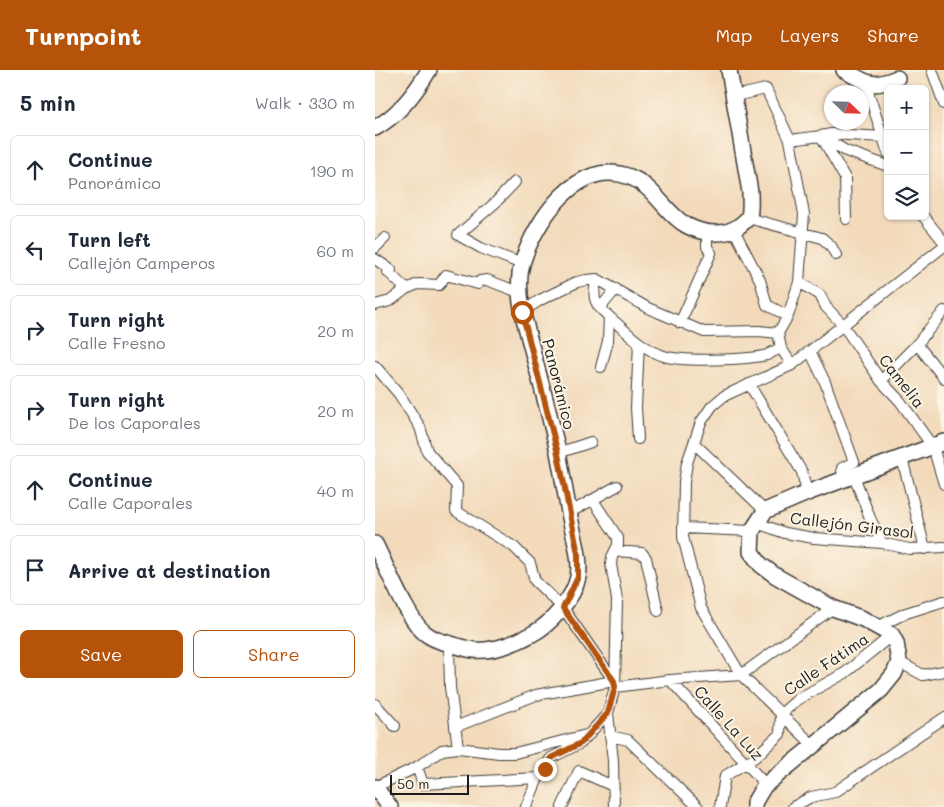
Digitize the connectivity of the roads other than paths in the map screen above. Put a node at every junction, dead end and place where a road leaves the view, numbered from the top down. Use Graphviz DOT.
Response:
graph roads {
  1 [pos="429,70"];
  2 [pos="729,70"];
  3 [pos="843,70"];
  4 [pos="932,70"];
  5 [pos="899,73"];
  6 [pos="865,82"];
  7 [pos="735,96"];
  8 [pos="943,97"];
  9 [pos="375,128"];
  10 [pos="821,136"];
  11 [pos="883,137"];
  12 [pos="790,140"];
  13 [pos="884,140"];
  14 [pos="884,164"];
  15 [pos="515,182"];
  16 [pos="748,218"];
  17 [pos="846,219"];
  18 [pos="926,220"];
  19 [pos="733,230"];
  20 [pos="707,232"];
  21 [pos="804,234"];
  22 [pos="385,238"];
  23 [pos="944,242"];
  24 [pos="944,246"];
  25 [pos="375,248"];
  26 [pos="836,255"];
  27 [pos="375,258"];
  28 [pos="522,264"];
  29 [pos="597,279"];
  30 [pos="799,282"];
  31 [pos="406,288"];
  32 [pos="615,289"];
  33 [pos="521,294"];
  34 [pos="375,305"];
  35 [pos="600,308"];
  36 [pos="944,311"];
  37 [pos="522,312"];
  38 [pos="788,316"];
  39 [pos="609,317"];
  40 [pos="680,323"];
  41 [pos="843,325"];
  42 [pos="778,333"];
  43 [pos="639,343"];
  44 [pos="917,344"];
  45 [pos="781,348"];
  46 [pos="810,351"];
  47 [pos="792,365"];
  48 [pos="375,366"];
  49 [pos="601,367"];
  50 [pos="944,378"];
  51 [pos="881,381"];
  52 [pos="749,384"];
  53 [pos="638,439"];
  54 [pos="591,442"];
  55 [pos="694,443"];
  56 [pos="938,445"];
  57 [pos="558,454"];
  58 [pos="902,458"];
  59 [pos="849,478"];
  60 [pos="944,484"];
  61 [pos="617,486"];
  62 [pos="807,493"];
  63 [pos="593,500"];
  64 [pos="569,513"];
  65 [pos="758,522"];
  66 [pos="683,528"];
  67 [pos="882,543"];
  68 [pos="375,544"];
  69 [pos="944,547"];
  70 [pos="925,549"];
  71 [pos="615,551"];
  72 [pos="944,601"];
  73 [pos="563,608"];
  74 [pos="833,608"];
  75 [pos="657,611"];
  76 [pos="879,626"];
  77 [pos="892,635"];
  78 [pos="449,644"];
  79 [pos="899,662"];
  80 [pos="944,671"];
  81 [pos="741,676"];
  82 [pos="670,680"];
  83 [pos="615,684"];
  84 [pos="375,704"];
  85 [pos="608,713"];
  86 [pos="781,714"];
  87 [pos="944,718"];
  88 [pos="395,726"];
  89 [pos="455,727"];
  90 [pos="590,734"];
  91 [pos="610,736"];
  92 [pos="814,746"];
  93 [pos="458,748"];
  94 [pos="745,763"];
  95 [pos="417,767"];
  96 [pos="538,778"];
  97 [pos="766,785"];
  98 [pos="613,786"];
  99 [pos="375,787"];
  100 [pos="390,807"];
  101 [pos="526,807"];
  102 [pos="562,807"];
  103 [pos="614,807"];
  104 [pos="698,807"];
  105 [pos="720,807"];
  106 [pos="754,807"];
  107 [pos="793,807"];
  1 -- 9 [label="street"];
  2 -- 7 [label="street"];
  3 -- 6 [label="street"];
  4 -- 8 [label="street"];
  5 -- 6 [label="street"];
  6 -- 11 [label="street"];
  7 -- 12 [label="street"];
  7 -- 16 [label="street"];
  10 -- 11 [label="street"];
  10 -- 12 [label="street"];
  10 -- 14 [label="street"];
  10 -- 17 [label="street"];
  11 -- 13 [label="street"];
  12 -- 21 [label="street"];
  15 -- 28 [label="street"];
  16 -- 19 [label="street"];
  16 -- 21 [label="street"];
  18 -- 23 [label="street"];
  19 -- 20 [label="street, Panorámico"];
  19 -- 38 [label="street"];
  20 -- 28 [label="street, Panorámico"];
  20 -- 40 [label="street"];
  21 -- 26 [label="street"];
  21 -- 30 [label="street"];
  22 -- 25 [label="street"];
  24 -- 41 [label="street"];
  27 -- 31 [label="street"];
  28 -- 33 [label="street, Panorámico"];
  29 -- 32 [label="street"];
  29 -- 35 [label="street"];
  29 -- 37 [label="street"];
  30 -- 38 [label="street"];
  30 -- 41 [label="street, Camelia"];
  31 -- 33 [label="street"];
  31 -- 34 [label="street"];
  32 -- 35 [label="street"];
  32 -- 40 [label="street"];
  33 -- 37 [label="street, Panorámico"];
  35 -- 39 [label="street"];
  36 -- 44 [label="street"];
  37 -- 57 [label="street, Panorámico"];
  38 -- 42 [label="street"];
  39 -- 43 [label="street"];
  39 -- 49 [label="street"];
  40 -- 42 [label="street"];
  41 -- 46 [label="street"];
  41 -- 51 [label="street, Camelia"];
  42 -- 45 [label="street"];
  43 -- 45 [label="street"];
  43 -- 53 [label="street"];
  44 -- 50 [label="street"];
  44 -- 51 [label="street"];
  45 -- 47 [label="street"];
  46 -- 47 [label="street"];
  46 -- 59 [label="street"];
  47 -- 52 [label="street"];
  48 -- 73 [label="street"];
  51 -- 56 [label="street, Camelia"];
  52 -- 55 [label="street"];
  52 -- 62 [label="street"];
  54 -- 57 [label="street"];
  55 -- 65 [label="street"];
  55 -- 66 [label="street"];
  56 -- 58 [label="street"];
  56 -- 60 [label="street, Camelia"];
  57 -- 64 [label="street, Panorámico"];
  58 -- 59 [label="street"];
  58 -- 70 [label="street"];
  59 -- 62 [label="street"];
  59 -- 67 [label="street"];
  61 -- 63 [label="street"];
  62 -- 65 [label="street"];
  63 -- 64 [label="street"];
  63 -- 71 [label="street"];
  64 -- 73 [label="street, Panorámico"];
  65 -- 66 [label="street"];
  65 -- 67 [label="street, Callejón Girasol"];
  65 -- 74 [label="street"];
  66 -- 81 [label="street"];
  67 -- 70 [label="street, Callejón Girasol"];
  68 -- 78 [label="street, Panorámico"];
  69 -- 70 [label="street, Callejón Girasol"];
  71 -- 75 [label="street"];
  71 -- 83 [label="street"];
  72 -- 76 [label="street"];
  73 -- 78 [label="street, Panorámico"];
  73 -- 83 [label="street"];
  74 -- 76 [label="street"];
  74 -- 81 [label="street"];
  76 -- 77 [label="street"];
  77 -- 79 [label="street"];
  77 -- 86 [label="street, Calle Fátima"];
  78 -- 89 [label="street"];
  79 -- 80 [label="street"];
  79 -- 92 [label="street"];
  81 -- 82 [label="street"];
  81 -- 86 [label="street"];
  82 -- 83 [label="street"];
  82 -- 94 [label="street, Calle La Luz"];
  83 -- 85 [label="street"];
  83 -- 89 [label="street"];
  84 -- 88 [label="street"];
  85 -- 90 [label="street"];
  85 -- 91 [label="street"];
  86 -- 92 [label="street"];
  86 -- 94 [label="street, Calle Fátima"];
  87 -- 107 [label="street"];
  89 -- 93 [label="street"];
  90 -- 93 [label="street"];
  90 -- 96 [label="street"];
  91 -- 98 [label="street"];
  91 -- 104 [label="street"];
  92 -- 97 [label="street"];
  93 -- 95 [label="street"];
  94 -- 97 [label="street, Calle La Luz"];
  94 -- 105 [label="street, Calle Fátima"];
  95 -- 96 [label="street"];
  95 -- 99 [label="street"];
  96 -- 101 [label="street"];
  97 -- 106 [label="street"];
  98 -- 102 [label="street"];
  98 -- 103 [label="street"];
  99 -- 100 [label="street"];
}
